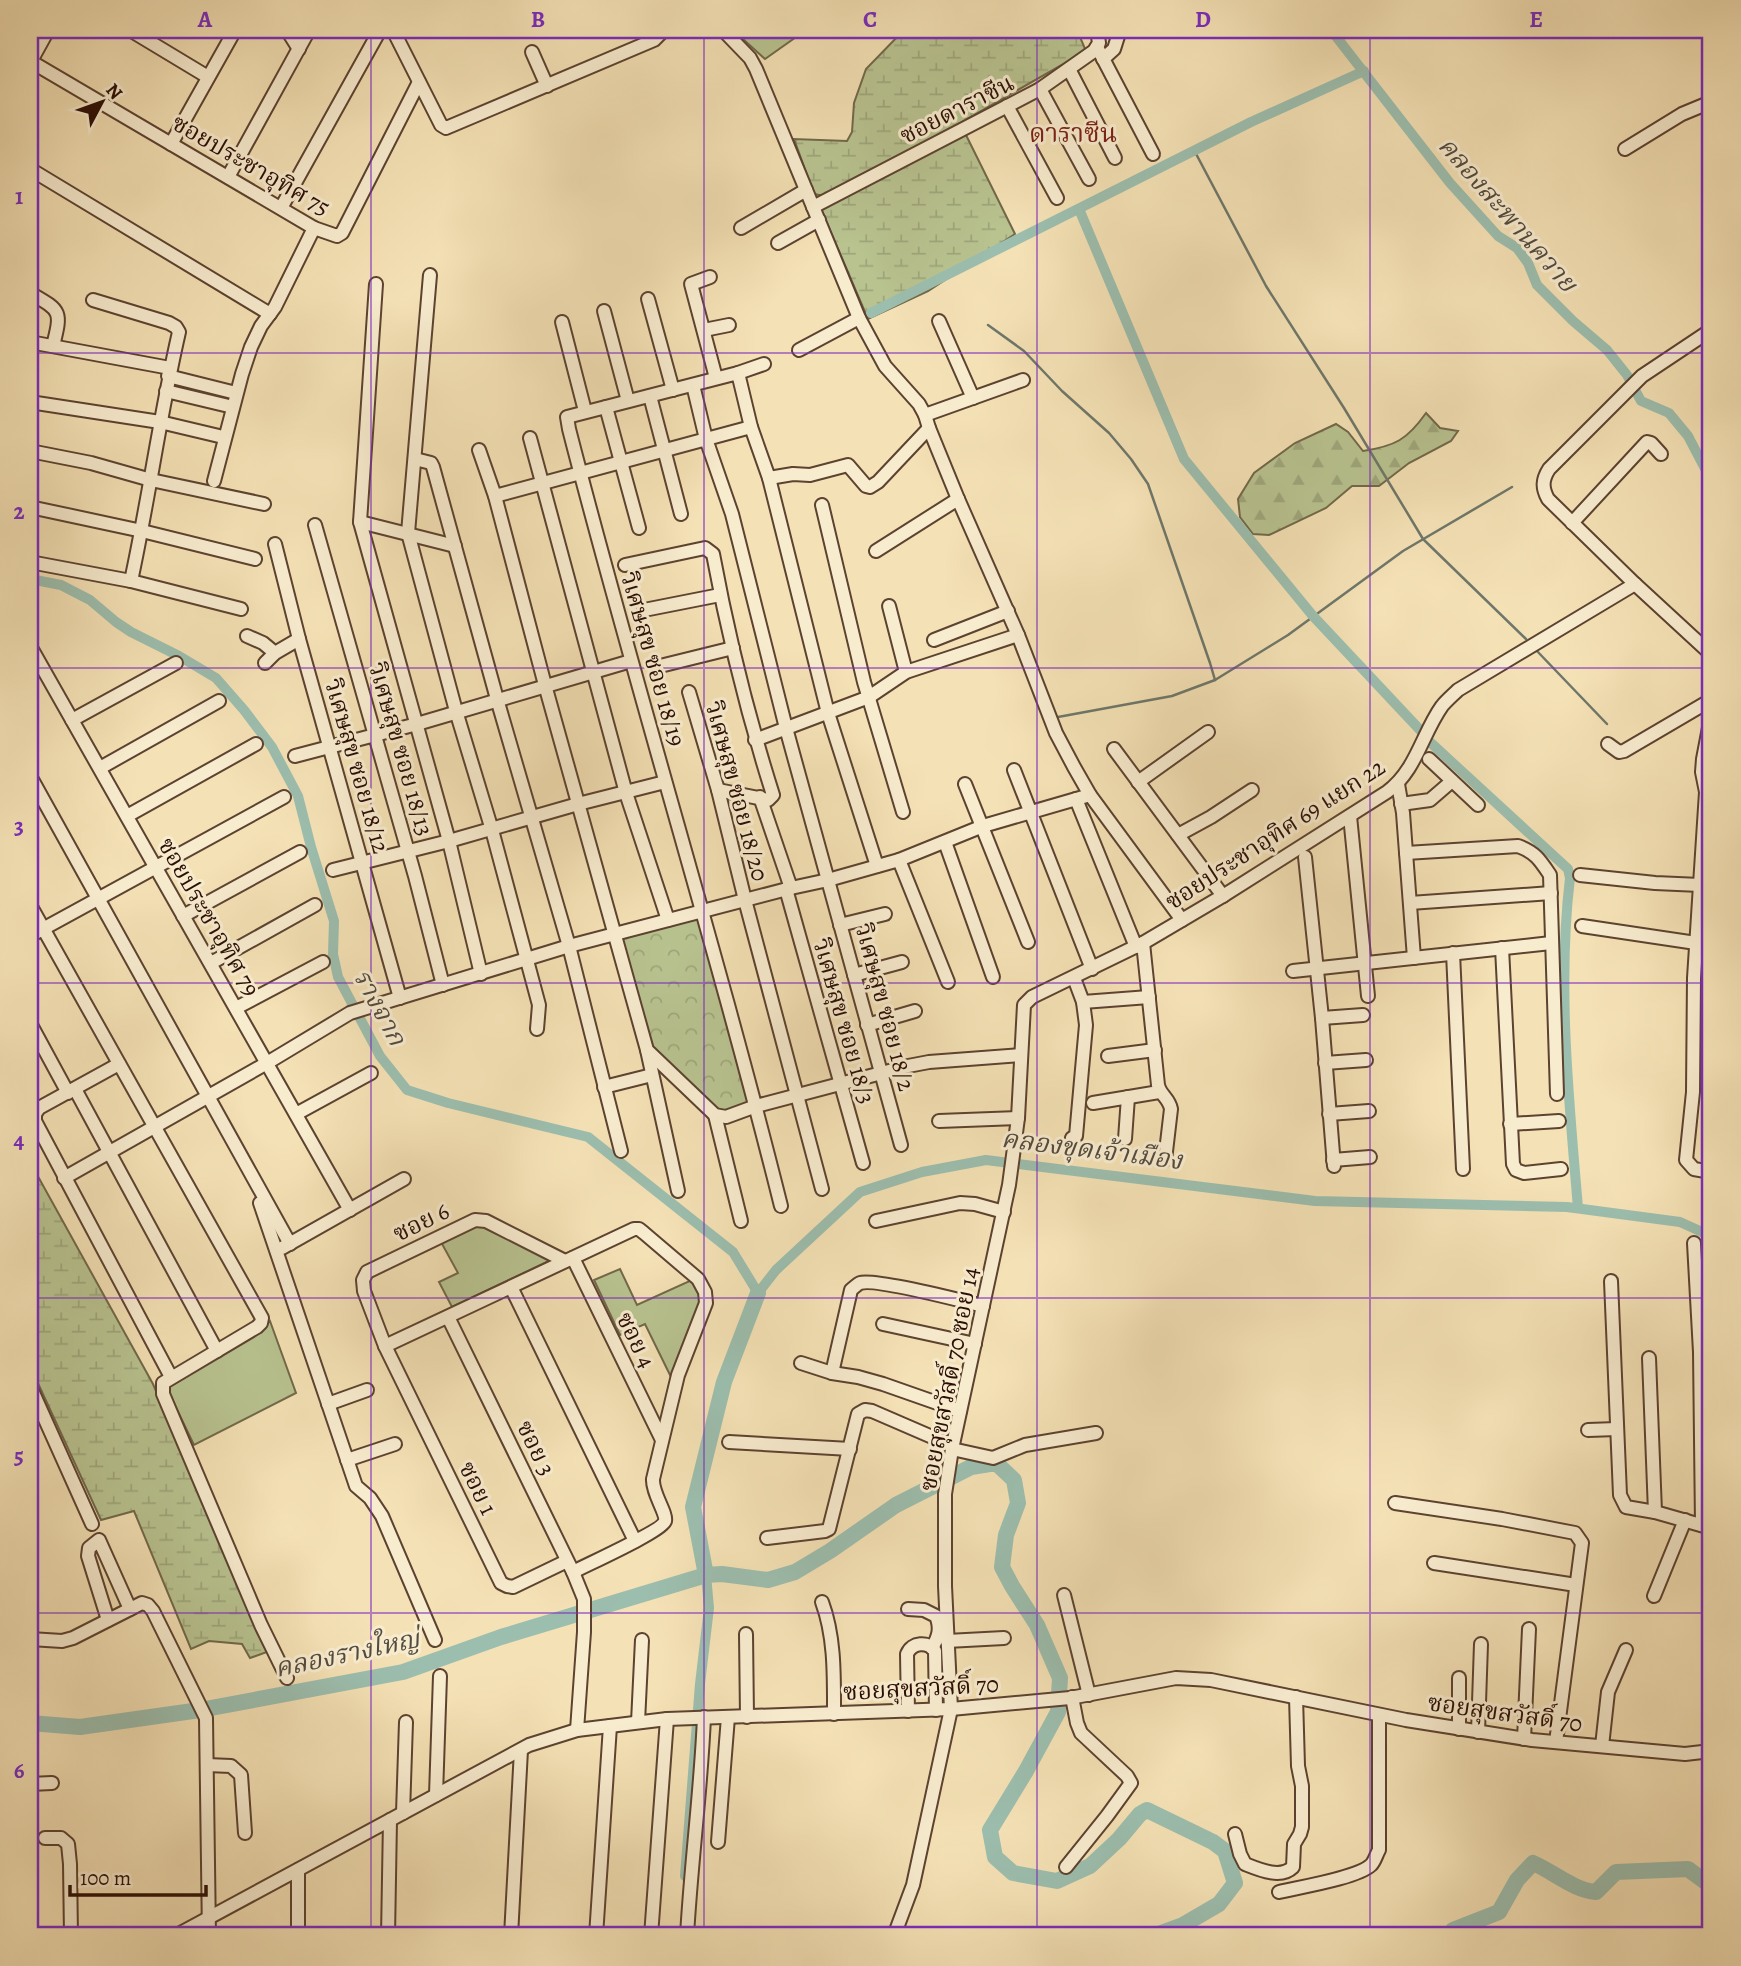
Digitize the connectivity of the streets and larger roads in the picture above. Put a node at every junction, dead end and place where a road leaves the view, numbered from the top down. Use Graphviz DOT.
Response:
graph roads {
  1 [pos="130,30"];
  2 [pos="235,30"];
  3 [pos="287,30"];
  4 [pos="309,30"];
  5 [pos="380,30"];
  6 [pos="393,30"];
  7 [pos="664,30"];
  8 [pos="723,30"];
  9 [pos="1097,30"];
  10 [pos="1121,30"];
  11 [pos="47,32"];
  12 [pos="299,49"];
  13 [pos="532,52"];
  14 [pos="1100,53"];
  15 [pos="30,61"];
  16 [pos="1069,69"];
  17 [pos="208,77"];
  18 [pos="419,82"];
  19 [pos="547,86"];
  20 [pos="1040,89"];
  21 [pos="1711,102"];
  22 [pos="1007,106"];
  23 [pos="171,144"];
  24 [pos="1625,149"];
  25 [pos="1153,154"];
  26 [pos="1115,158"];
  27 [pos="30,169"];
  28 [pos="228,177"];
  29 [pos="1088,179"];
  30 [pos="806,190"];
  31 [pos="1056,198"];
  32 [pos="813,207"];
  33 [pos="281,208"];
  34 [pos="819,220"];
  35 [pos="314,228"];
  36 [pos="741,228"];
  37 [pos="778,243"];
  38 [pos="430,275"];
  39 [pos="709,277"];
  40 [pos="376,284"];
  41 [pos="30,293"];
  42 [pos="648,299"];
  43 [pos="93,300"];
  44 [pos="604,312"];
  45 [pos="270,314"];
  46 [pos="859,318"];
  47 [pos="939,321"];
  48 [pos="562,322"];
  49 [pos="729,325"];
  50 [pos="704,330"];
  51 [pos="1711,330"];
  52 [pos="30,342"];
  53 [pos="53,346"];
  54 [pos="799,350"];
  55 [pos="764,364"];
  56 [pos="169,372"];
  57 [pos="738,373"];
  58 [pos="716,378"];
  59 [pos="1023,380"];
  60 [pos="693,385"];
  61 [pos="673,390"];
  62 [pos="166,391"];
  63 [pos="236,393"];
  64 [pos="650,396"];
  65 [pos="973,398"];
  66 [pos="628,401"];
  67 [pos="30,402"];
  68 [pos="233,407"];
  69 [pos="606,407"];
  70 [pos="585,411"];
  71 [pos="927,421"];
  72 [pos="160,422"];
  73 [pos="751,427"];
  74 [pos="219,436"];
  75 [pos="530,438"];
  76 [pos="706,439"];
  77 [pos="479,450"];
  78 [pos="664,450"];
  79 [pos="30,451"];
  80 [pos="1661,454"];
  81 [pos="415,459"];
  82 [pos="621,461"];
  83 [pos="580,473"];
  84 [pos="769,478"];
  85 [pos="151,480"];
  86 [pos="214,481"];
  87 [pos="543,483"];
  88 [pos="495,496"];
  89 [pos="958,499"];
  90 [pos="264,504"];
  91 [pos="822,505"];
  92 [pos="30,507"];
  93 [pos="681,514"];
  94 [pos="360,522"];
  95 [pos="1572,523"];
  96 [pos="315,525"];
  97 [pos="639,528"];
  98 [pos="142,531"];
  99 [pos="408,533"];
  100 [pos="275,544"];
  101 [pos="455,546"];
  102 [pos="876,551"];
  103 [pos="255,559"];
  104 [pos="30,562"];
  105 [pos="625,565"];
  106 [pos="131,581"];
  107 [pos="1635,584"];
  108 [pos="720,595"];
  109 [pos="889,606"];
  110 [pos="241,609"];
  111 [pos="644,610"];
  112 [pos="1008,611"];
  113 [pos="1018,635"];
  114 [pos="247,636"];
  115 [pos="299,639"];
  116 [pos="933,640"];
  117 [pos="30,646"];
  118 [pos="733,648"];
  119 [pos="275,653"];
  120 [pos="1711,654"];
  121 [pos="631,661"];
  122 [pos="176,663"];
  123 [pos="265,663"];
  124 [pos="656,667"];
  125 [pos="593,671"];
  126 [pos="906,672"];
  127 [pos="545,685"];
  128 [pos="689,692"];
  129 [pos="869,697"];
  130 [pos="497,699"];
  131 [pos="1711,700"];
  132 [pos="219,701"];
  133 [pos="456,711"];
  134 [pos="828,713"];
  135 [pos="1711,718"];
  136 [pos="72,720"];
  137 [pos="416,724"];
  138 [pos="786,728"];
  139 [pos="1208,732"];
  140 [pos="375,734"];
  141 [pos="755,740"];
  142 [pos="256,744"];
  143 [pos="1608,744"];
  144 [pos="330,747"];
  145 [pos="1114,749"];
  146 [pos="295,756"];
  147 [pos="1429,759"];
  148 [pos="100,768"];
  149 [pos="1014,770"];
  150 [pos="30,776"];
  151 [pos="1707,777"];
  152 [pos="1452,780"];
  153 [pos="665,782"];
  154 [pos="1138,782"];
  155 [pos="965,783"];
  156 [pos="1398,784"];
  157 [pos="718,790"];
  158 [pos="1252,790"];
  159 [pos="626,793"];
  160 [pos="1090,795"];
  161 [pos="284,797"];
  162 [pos="760,797"];
  163 [pos="1076,799"];
  164 [pos="578,804"];
  165 [pos="1401,804"];
  166 [pos="1478,805"];
  167 [pos="903,812"];
  168 [pos="1030,813"];
  169 [pos="127,816"];
  170 [pos="1350,816"];
  171 [pos="531,818"];
  172 [pos="983,826"];
  173 [pos="492,830"];
  174 [pos="1178,835"];
  175 [pos="449,841"];
  176 [pos="945,842"];
  177 [pos="408,851"];
  178 [pos="300,852"];
  179 [pos="1406,853"];
  180 [pos="1305,857"];
  181 [pos="899,859"];
  182 [pos="362,863"];
  183 [pos="877,866"];
  184 [pos="156,867"];
  185 [pos="333,870"];
  186 [pos="1580,875"];
  187 [pos="828,880"];
  188 [pos="1700,885"];
  189 [pos="788,889"];
  190 [pos="1551,893"];
  191 [pos="1223,895"];
  192 [pos="98,899"];
  193 [pos="745,900"];
  194 [pos="1410,903"];
  195 [pos="30,905"];
  196 [pos="315,905"];
  197 [pos="703,911"];
  198 [pos="885,914"];
  199 [pos="183,916"];
  200 [pos="668,920"];
  201 [pos="1182,920"];
  202 [pos="840,925"];
  203 [pos="1582,926"];
  204 [pos="43,929"];
  205 [pos="615,934"];
  206 [pos="30,936"];
  207 [pos="1028,942"];
  208 [pos="1551,943"];
  209 [pos="1696,943"];
  210 [pos="1140,945"];
  211 [pos="569,946"];
  212 [pos="1502,948"];
  213 [pos="1453,953"];
  214 [pos="1414,958"];
  215 [pos="527,960"];
  216 [pos="323,962"];
  217 [pos="902,962"];
  218 [pos="211,963"];
  219 [pos="1365,963"];
  220 [pos="1316,967"];
  221 [pos="1091,969"];
  222 [pos="1293,971"];
  223 [pos="481,974"];
  224 [pos="854,975"];
  225 [pos="993,977"];
  226 [pos="1074,978"];
  227 [pos="948,982"];
  228 [pos="443,985"];
  229 [pos="1368,996"];
  230 [pos="1149,997"];
  231 [pos="400,998"];
  232 [pos="1083,1002"];
  233 [pos="236,1008"];
  234 [pos="915,1011"];
  235 [pos="1363,1014"];
  236 [pos="1322,1018"];
  237 [pos="30,1023"];
  238 [pos="867,1025"];
  239 [pos="537,1029"];
  240 [pos="646,1050"];
  241 [pos="1155,1050"];
  242 [pos="1020,1055"];
  243 [pos="1108,1056"];
  244 [pos="1366,1060"];
  245 [pos="267,1063"];
  246 [pos="1325,1063"];
  247 [pos="119,1064"];
  248 [pos="370,1073"];
  249 [pos="881,1074"];
  250 [pos="652,1075"];
  251 [pos="840,1085"];
  252 [pos="604,1087"];
  253 [pos="72,1091"];
  254 [pos="1159,1093"];
  255 [pos="1557,1094"];
  256 [pos="208,1096"];
  257 [pos="797,1096"];
  258 [pos="1128,1097"];
  259 [pos="1093,1103"];
  260 [pos="756,1107"];
  261 [pos="1369,1111"];
  262 [pos="296,1114"];
  263 [pos="1329,1114"];
  264 [pos="715,1115"];
  265 [pos="1018,1118"];
  266 [pos="939,1121"];
  267 [pos="1559,1121"];
  268 [pos="1510,1124"];
  269 [pos="154,1127"];
  270 [pos="1072,1138"];
  271 [pos="1125,1139"];
  272 [pos="901,1145"];
  273 [pos="621,1151"];
  274 [pos="109,1152"];
  275 [pos="1370,1157"];
  276 [pos="1165,1160"];
  277 [pos="863,1163"];
  278 [pos="1463,1169"];
  279 [pos="1561,1169"];
  280 [pos="1711,1172"];
  281 [pos="250,1173"];
  282 [pos="64,1178"];
  283 [pos="404,1179"];
  284 [pos="1009,1185"];
  285 [pos="822,1189"];
  286 [pos="678,1191"];
  287 [pos="781,1206"];
  288 [pos="350,1210"];
  289 [pos="1004,1212"];
  290 [pos="741,1221"];
  291 [pos="876,1221"];
  292 [pos="1693,1243"];
  293 [pos="290,1244"];
  294 [pos="276,1251"];
  295 [pos="569,1259"];
  296 [pos="1612,1281"];
  297 [pos="511,1287"];
  298 [pos="983,1306"];
  299 [pos="448,1317"];
  300 [pos="883,1324"];
  301 [pos="975,1344"];
  302 [pos="386,1346"];
  303 [pos="217,1351"];
  304 [pos="1706,1351"];
  305 [pos="1649,1358"];
  306 [pos="801,1363"];
  307 [pos="832,1373"];
  308 [pos="171,1377"];
  309 [pos="30,1385"];
  310 [pos="367,1391"];
  311 [pos="328,1405"];
  312 [pos="960,1411"];
  313 [pos="42,1414"];
  314 [pos="30,1419"];
  315 [pos="1617,1429"];
  316 [pos="1588,1430"];
  317 [pos="1096,1433"];
  318 [pos="662,1440"];
  319 [pos="729,1442"];
  320 [pos="394,1444"];
  321 [pos="953,1448"];
  322 [pos="850,1449"];
  323 [pos="347,1460"];
  324 [pos="1395,1503"];
  325 [pos="1655,1512"];
  326 [pos="1685,1520"];
  327 [pos="92,1524"];
  328 [pos="1707,1527"];
  329 [pos="767,1538"];
  330 [pos="635,1541"];
  331 [pos="1434,1563"];
  332 [pos="570,1567"];
  333 [pos="1576,1585"];
  334 [pos="1064,1595"];
  335 [pos="1654,1596"];
  336 [pos="821,1602"];
  337 [pos="130,1609"];
  338 [pos="908,1609"];
  339 [pos="108,1620"];
  340 [pos="943,1626"];
  341 [pos="1530,1629"];
  342 [pos="746,1634"];
  343 [pos="1004,1638"];
  344 [pos="30,1639"];
  345 [pos="435,1640"];
  346 [pos="642,1640"];
  347 [pos="947,1641"];
  348 [pos="1481,1644"];
  349 [pos="932,1648"];
  350 [pos="1626,1650"];
  351 [pos="440,1676"];
  352 [pos="287,1678"];
  353 [pos="1459,1678"];
  354 [pos="1090,1695"];
  355 [pos="1071,1697"];
  356 [pos="1296,1697"];
  357 [pos="951,1709"];
  358 [pos="936,1710"];
  359 [pos="908,1711"];
  360 [pos="834,1714"];
  361 [pos="1379,1715"];
  362 [pos="703,1717"];
  363 [pos="728,1717"];
  364 [pos="747,1717"];
  365 [pos="667,1719"];
  366 [pos="406,1722"];
  367 [pos="638,1722"];
  368 [pos="610,1726"];
  369 [pos="1459,1729"];
  370 [pos="577,1730"];
  371 [pos="1478,1732"];
  372 [pos="1524,1739"];
  373 [pos="1556,1742"];
  374 [pos="1602,1746"];
  375 [pos="521,1750"];
  376 [pos="1711,1751"];
  377 [pos="207,1765"];
  378 [pos="51,1783"];
  379 [pos="30,1784"];
  380 [pos="436,1795"];
  381 [pos="403,1813"];
  382 [pos="390,1820"];
  383 [pos="245,1833"];
  384 [pos="1235,1835"];
  385 [pos="45,1838"];
  386 [pos="718,1842"];
  387 [pos="1066,1867"];
  388 [pos="298,1870"];
  389 [pos="1279,1892"];
  390 [pos="209,1918"];
  391 [pos="71,1936"];
  392 [pos="175,1936"];
  393 [pos="209,1936"];
  394 [pos="298,1936"];
  395 [pos="388,1936"];
  396 [pos="511,1936"];
  397 [pos="596,1936"];
  398 [pos="651,1936"];
  399 [pos="687,1936"];
  400 [pos="894,1936"];
  1 -- 17 [label="street"];
  2 -- 17 [label="street"];
  3 -- 12 [label="street"];
  4 -- 12 [label="street"];
  5 -- 33 [label="street"];
  6 -- 18 [label="street"];
  7 -- 19 [label="street"];
  8 -- 30 [label="street"];
  9 -- 14 [label="street"];
  10 -- 14 [label="street, ซอยดาราซีน"];
  11 -- 15 [label="street"];
  12 -- 28 [label="street"];
  13 -- 19 [label="street"];
  14 -- 16 [label="street, ซอยดาราซีน"];
  14 -- 25 [label="street"];
  15 -- 23 [label="street, ซอยประชาอุทิศ 75"];
  16 -- 20 [label="street, ซอยดาราซีน"];
  16 -- 26 [label="street"];
  17 -- 23 [label="street"];
  18 -- 19 [label="street"];
  18 -- 35 [label="street, ซอยประชาอุทิศ 75"];
  20 -- 22 [label="street, ซอยดาราซีน"];
  20 -- 29 [label="street"];
  21 -- 24 [label="street"];
  22 -- 31 [label="street"];
  22 -- 32 [label="street, ซอยดาราซีน"];
  23 -- 28 [label="street, ซอยประชาอุทิศ 75"];
  27 -- 45 [label="street"];
  28 -- 33 [label="street, ซอยประชาอุทิศ 75"];
  30 -- 32 [label="street"];
  30 -- 36 [label="street"];
  32 -- 34 [label="street"];
  33 -- 35 [label="street, ซอยประชาอุทิศ 75"];
  34 -- 37 [label="street"];
  34 -- 46 [label="street"];
  35 -- 45 [label="street"];
  38 -- 81 [label="street"];
  39 -- 50 [label="street"];
  40 -- 94 [label="street"];
  41 -- 53 [label="street"];
  42 -- 61 [label="street"];
  43 -- 56 [label="street"];
  44 -- 66 [label="street"];
  45 -- 63 [label="street"];
  46 -- 54 [label="street"];
  46 -- 71 [label="street"];
  47 -- 65 [label="street"];
  48 -- 70 [label="street"];
  49 -- 50 [label="street"];
  50 -- 58 [label="street"];
  51 -- 95 [label="street"];
  52 -- 53 [label="street"];
  53 -- 56 [label="street"];
  55 -- 57 [label="street"];
  56 -- 62 [label="street"];
  56 -- 63 [label="street"];
  57 -- 58 [label="street"];
  57 -- 73 [label="street"];
  58 -- 60 [label="street"];
  59 -- 65 [label="street"];
  60 -- 61 [label="street"];
  60 -- 76 [label="street, วิเศษสุข ซอย 18/2"];
  61 -- 64 [label="street"];
  62 -- 68 [label="street"];
  62 -- 72 [label="street"];
  63 -- 68 [label="street"];
  64 -- 66 [label="street"];
  64 -- 78 [label="street"];
  65 -- 71 [label="street"];
  66 -- 69 [label="street"];
  67 -- 72 [label="street"];
  68 -- 86 [label="street"];
  69 -- 70 [label="street"];
  69 -- 82 [label="street"];
  70 -- 83 [label="street, วิเศษสุข ซอย 18/19"];
  71 -- 84 [label="street"];
  71 -- 89 [label="street"];
  72 -- 74 [label="street"];
  72 -- 85 [label="street"];
  73 -- 76 [label="street"];
  73 -- 84 [label="street"];
  75 -- 87 [label="street"];
  76 -- 78 [label="street"];
  76 -- 138 [label="street, วิเศษสุข ซอย 18/2"];
  77 -- 88 [label="street"];
  78 -- 82 [label="street"];
  78 -- 93 [label="street"];
  79 -- 85 [label="street"];
  80 -- 95 [label="street"];
  81 -- 99 [label="street"];
  81 -- 101 [label="street"];
  82 -- 83 [label="street"];
  82 -- 97 [label="street"];
  83 -- 87 [label="street"];
  83 -- 121 [label="street, วิเศษสุข ซอย 18/19"];
  84 -- 134 [label="street"];
  85 -- 90 [label="street"];
  85 -- 98 [label="street"];
  87 -- 88 [label="street"];
  87 -- 125 [label="street"];
  88 -- 127 [label="street"];
  89 -- 102 [label="street"];
  89 -- 112 [label="street"];
  91 -- 129 [label="street"];
  92 -- 98 [label="street"];
  94 -- 99 [label="street"];
  94 -- 137 [label="street"];
  95 -- 107 [label="street"];
  96 -- 140 [label="street, วิเศษสุข ซอย 18/13"];
  98 -- 103 [label="street"];
  98 -- 106 [label="street"];
  99 -- 101 [label="street"];
  99 -- 133 [label="street"];
  100 -- 115 [label="street, วิเศษสุข ซอย 18/12"];
  101 -- 130 [label="street"];
  104 -- 106 [label="street"];
  105 -- 108 [label="street"];
  106 -- 110 [label="street"];
  107 -- 120 [label="street"];
  107 -- 156 [label="street, ซอยประชาอุทิศ 69 แยก 22"];
  108 -- 111 [label="street"];
  108 -- 118 [label="street"];
  109 -- 126 [label="street"];
  112 -- 113 [label="street"];
  112 -- 116 [label="street"];
  113 -- 126 [label="street"];
  113 -- 160 [label="street"];
  114 -- 119 [label="street"];
  115 -- 119 [label="street"];
  115 -- 144 [label="street, วิเศษสุข ซอย 18/12"];
  117 -- 136 [label="street, ซอยประชาอุทิศ 79"];
  118 -- 124 [label="street"];
  118 -- 141 [label="street"];
  119 -- 123 [label="street"];
  121 -- 125 [label="street"];
  121 -- 153 [label="street, วิเศษสุข ซอย 18/19"];
  122 -- 136 [label="street"];
  125 -- 127 [label="street"];
  125 -- 159 [label="street"];
  126 -- 129 [label="street"];
  127 -- 130 [label="street"];
  127 -- 164 [label="street"];
  128 -- 157 [label="street, วิเศษสุข ซอย 18/20"];
  129 -- 134 [label="street"];
  129 -- 167 [label="street"];
  130 -- 133 [label="street"];
  130 -- 171 [label="street"];
  131 -- 143 [label="street"];
  132 -- 148 [label="street"];
  133 -- 137 [label="street"];
  133 -- 173 [label="street"];
  134 -- 138 [label="street"];
  134 -- 183 [label="street"];
  135 -- 151 [label="street"];
  136 -- 148 [label="street, ซอยประชาอุทิศ 79"];
  137 -- 140 [label="street"];
  137 -- 175 [label="street"];
  138 -- 141 [label="street"];
  138 -- 187 [label="street, วิเศษสุข ซอย 18/2"];
  139 -- 154 [label="street"];
  140 -- 144 [label="street"];
  140 -- 177 [label="street, วิเศษสุข ซอย 18/13"];
  141 -- 162 [label="street"];
  142 -- 169 [label="street"];
  144 -- 146 [label="street"];
  144 -- 182 [label="street, วิเศษสุข ซอย 18/12"];
  145 -- 154 [label="street"];
  147 -- 152 [label="street"];
  148 -- 169 [label="street, ซอยประชาอุทิศ 79"];
  149 -- 168 [label="street"];
  150 -- 192 [label="street"];
  151 -- 188 [label="street"];
  152 -- 165 [label="street"];
  152 -- 166 [label="street"];
  153 -- 159 [label="street"];
  153 -- 197 [label="street, วิเศษสุข ซอย 18/19"];
  154 -- 174 [label="street"];
  155 -- 172 [label="street"];
  156 -- 165 [label="street"];
  156 -- 170 [label="street, ซอยประชาอุทิศ 69 แยก 22"];
  157 -- 162 [label="street"];
  157 -- 193 [label="street, วิเศษสุข ซอย 18/20"];
  158 -- 174 [label="street"];
  159 -- 164 [label="street"];
  159 -- 200 [label="street"];
  160 -- 163 [label="street"];
  160 -- 201 [label="street"];
  161 -- 184 [label="street"];
  162 -- 189 [label="street, วิเศษสุข ซอย 18/3"];
  163 -- 168 [label="street"];
  163 -- 210 [label="street"];
  164 -- 171 [label="street"];
  164 -- 205 [label="street"];
  165 -- 179 [label="street"];
  168 -- 172 [label="street"];
  168 -- 221 [label="street"];
  169 -- 184 [label="street, ซอยประชาอุทิศ 79"];
  170 -- 191 [label="street, ซอยประชาอุทิศ 69 แยก 22"];
  170 -- 219 [label="street"];
  171 -- 173 [label="street"];
  171 -- 211 [label="street"];
  172 -- 176 [label="street"];
  172 -- 207 [label="street"];
  173 -- 175 [label="street"];
  173 -- 215 [label="street"];
  174 -- 191 [label="street"];
  175 -- 177 [label="street"];
  175 -- 223 [label="street"];
  176 -- 181 [label="street"];
  176 -- 225 [label="street"];
  177 -- 182 [label="street"];
  177 -- 228 [label="street, วิเศษสุข ซอย 18/13"];
  178 -- 199 [label="street"];
  179 -- 190 [label="street"];
  179 -- 194 [label="street"];
  180 -- 220 [label="street"];
  181 -- 183 [label="street"];
  181 -- 227 [label="street"];
  182 -- 185 [label="street"];
  182 -- 231 [label="street, วิเศษสุข ซอย 18/12"];
  183 -- 187 [label="street"];
  184 -- 192 [label="street"];
  184 -- 199 [label="street, ซอยประชาอุทิศ 79"];
  186 -- 188 [label="street"];
  187 -- 189 [label="street"];
  187 -- 202 [label="street, วิเศษสุข ซอย 18/2"];
  188 -- 209 [label="street"];
  189 -- 193 [label="street"];
  189 -- 251 [label="street, วิเศษสุข ซอย 18/3"];
  190 -- 194 [label="street"];
  190 -- 208 [label="street"];
  191 -- 201 [label="street, ซอยประชาอุทิศ 69 แยก 22"];
  192 -- 204 [label="street"];
  192 -- 256 [label="street"];
  193 -- 197 [label="street"];
  193 -- 257 [label="street, วิเศษสุข ซอย 18/20"];
  194 -- 214 [label="street"];
  195 -- 204 [label="street"];
  196 -- 218 [label="street"];
  197 -- 200 [label="street"];
  197 -- 260 [label="street, วิเศษสุข ซอย 18/19"];
  198 -- 202 [label="street"];
  199 -- 218 [label="street, ซอยประชาอุทิศ 79"];
  200 -- 205 [label="street"];
  201 -- 210 [label="street, ซอยประชาอุทิศ 69 แยก 22"];
  202 -- 224 [label="street, วิเศษสุข ซอย 18/2"];
  203 -- 209 [label="street"];
  204 -- 206 [label="street"];
  204 -- 247 [label="street"];
  205 -- 211 [label="street"];
  205 -- 240 [label="street"];
  208 -- 212 [label="street"];
  208 -- 255 [label="street"];
  209 -- 280 [label="street"];
  210 -- 221 [label="street, ซอยประชาอุทิศ 69 แยก 22"];
  210 -- 230 [label="street"];
  211 -- 215 [label="street"];
  211 -- 252 [label="street"];
  212 -- 213 [label="street"];
  212 -- 268 [label="street"];
  213 -- 214 [label="street"];
  213 -- 278 [label="street"];
  214 -- 219 [label="street"];
  215 -- 223 [label="street"];
  215 -- 239 [label="street"];
  216 -- 233 [label="street"];
  217 -- 224 [label="street"];
  218 -- 233 [label="street, ซอยประชาอุทิศ 79"];
  219 -- 220 [label="street"];
  219 -- 229 [label="street"];
  220 -- 222 [label="street"];
  220 -- 236 [label="street"];
  221 -- 226 [label="street, ซอยประชาอุทิศ 69 แยก 22"];
  223 -- 228 [label="street"];
  224 -- 238 [label="street, วิเศษสุข ซอย 18/2"];
  226 -- 232 [label="street"];
  226 -- 242 [label="street, ซอยประชาอุทิศ 69 แยก 22"];
  228 -- 231 [label="street"];
  230 -- 232 [label="street"];
  230 -- 241 [label="street"];
  231 -- 245 [label="street"];
  232 -- 270 [label="street"];
  233 -- 245 [label="street, ซอยประชาอุทิศ 79"];
  234 -- 238 [label="street"];
  235 -- 236 [label="street"];
  236 -- 246 [label="street"];
  237 -- 253 [label="street"];
  238 -- 249 [label="street, วิเศษสุข ซอย 18/2"];
  240 -- 250 [label="street"];
  240 -- 264 [label="street"];
  241 -- 243 [label="street"];
  241 -- 254 [label="street"];
  242 -- 249 [label="street"];
  242 -- 265 [label="street, ซอยประชาอุทิศ 69 แยก 22"];
  244 -- 246 [label="street"];
  245 -- 256 [label="street"];
  245 -- 262 [label="street, ซอยประชาอุทิศ 79"];
  246 -- 263 [label="street"];
  247 -- 253 [label="street"];
  247 -- 269 [label="street"];
  248 -- 262 [label="street"];
  249 -- 251 [label="street"];
  249 -- 272 [label="street, วิเศษสุข ซอย 18/2"];
  250 -- 252 [label="street"];
  250 -- 286 [label="street"];
  251 -- 257 [label="street"];
  251 -- 277 [label="street, วิเศษสุข ซอย 18/3"];
  252 -- 273 [label="street"];
  253 -- 274 [label="street"];
  253 -- 282 [label="street"];
  254 -- 258 [label="street"];
  254 -- 276 [label="street"];
  256 -- 269 [label="street"];
  256 -- 281 [label="street"];
  257 -- 260 [label="street"];
  257 -- 285 [label="street, วิเศษสุข ซอย 18/20"];
  258 -- 259 [label="street"];
  258 -- 271 [label="street"];
  260 -- 264 [label="street"];
  260 -- 287 [label="street, วิเศษสุข ซอย 18/19"];
  261 -- 263 [label="street"];
  262 -- 288 [label="street, ซอยประชาอุทิศ 79"];
  263 -- 275 [label="street"];
  264 -- 290 [label="street"];
  265 -- 266 [label="street"];
  265 -- 284 [label="street, ซอยประชาอุทิศ 69 แยก 22"];
  267 -- 268 [label="street"];
  268 -- 279 [label="street"];
  269 -- 274 [label="street"];
  269 -- 303 [label="street"];
  274 -- 282 [label="street"];
  274 -- 303 [label="street"];
  281 -- 293 [label="street"];
  281 -- 294 [label="street"];
  282 -- 308 [label="street"];
  283 -- 288 [label="street"];
  284 -- 289 [label="street, ซอยสุขสวัสดิ์ 70 ซอย 14"];
  288 -- 293 [label="street"];
  289 -- 291 [label="street"];
  289 -- 298 [label="street, ซอยสุขสวัสดิ์ 70 ซอย 14"];
  292 -- 304 [label="street"];
  293 -- 294 [label="street"];
  294 -- 311 [label="street"];
  295 -- 297 [label="street"];
  295 -- 302 [label="street, ซอย 6"];
  295 -- 318 [label="street, ซอย 4"];
  295 -- 318 [label="street"];
  296 -- 315 [label="street"];
  297 -- 299 [label="street"];
  297 -- 330 [label="street"];
  298 -- 301 [label="street, ซอยสุขสวัสดิ์ 70 ซอย 14"];
  298 -- 307 [label="street"];
  299 -- 302 [label="street"];
  299 -- 332 [label="street, ซอย 3"];
  300 -- 301 [label="street"];
  301 -- 312 [label="street, ซอยสุขสวัสดิ์ 70 ซอย 14"];
  302 -- 332 [label="street, ซอย 1"];
  303 -- 308 [label="street"];
  304 -- 328 [label="street"];
  305 -- 325 [label="street"];
  306 -- 307 [label="street"];
  307 -- 312 [label="street"];
  308 -- 352 [label="street"];
  309 -- 313 [label="street"];
  310 -- 311 [label="street"];
  311 -- 323 [label="street"];
  312 -- 321 [label="street, ซอยสุขสวัสดิ์ 70 ซอย 14"];
  313 -- 314 [label="street"];
  313 -- 327 [label="street"];
  315 -- 316 [label="street"];
  315 -- 325 [label="street"];
  317 -- 321 [label="street"];
  318 -- 330 [label="street, ซอย 1"];
  319 -- 322 [label="street"];
  320 -- 323 [label="street"];
  321 -- 322 [label="street"];
  321 -- 340 [label="street, ซอยสุขสวัสดิ์ 70 ซอย 14"];
  322 -- 329 [label="street"];
  323 -- 345 [label="street"];
  324 -- 333 [label="street"];
  325 -- 326 [label="street"];
  326 -- 328 [label="street"];
  326 -- 335 [label="street"];
  330 -- 332 [label="street, ซอย 1"];
  331 -- 333 [label="street"];
  332 -- 370 [label="street, ซอย 3"];
  333 -- 373 [label="street"];
  334 -- 354 [label="street"];
  336 -- 360 [label="street"];
  337 -- 339 [label="street"];
  337 -- 339 [label="street"];
  337 -- 377 [label="street"];
  338 -- 340 [label="street"];
  339 -- 344 [label="street"];
  340 -- 347 [label="street, ซอยสุขสวัสดิ์ 70 ซอย 14"];
  340 -- 349 [label="street"];
  341 -- 372 [label="street"];
  342 -- 364 [label="street"];
  343 -- 347 [label="street"];
  346 -- 367 [label="street"];
  347 -- 357 [label="street, ซอยสุขสวัสดิ์ 70 ซอย 14"];
  348 -- 371 [label="street"];
  349 -- 358 [label="street"];
  349 -- 359 [label="street"];
  350 -- 374 [label="street"];
  351 -- 380 [label="street"];
  353 -- 369 [label="street"];
  354 -- 355 [label="street, ซอยสุขสวัสดิ์ 70"];
  354 -- 356 [label="street, ซอยสุขสวัสดิ์ 70"];
  355 -- 357 [label="street, ซอยสุขสวัสดิ์ 70"];
  355 -- 387 [label="street"];
  356 -- 361 [label="street, ซอยสุขสวัสดิ์ 70"];
  356 -- 384 [label="street"];
  357 -- 358 [label="street, ซอยสุขสวัสดิ์ 70"];
  357 -- 400 [label="street, ซอยสุขสวัสดิ์ 70 ซอย 14"];
  358 -- 359 [label="street, ซอยสุขสวัสดิ์ 70"];
  359 -- 360 [label="street, ซอยสุขสวัสดิ์ 70"];
  360 -- 364 [label="street, ซอยสุขสวัสดิ์ 70"];
  361 -- 369 [label="street, ซอยสุขสวัสดิ์ 70"];
  361 -- 389 [label="street"];
  362 -- 363 [label="street, ซอยสุขสวัสดิ์ 70"];
  362 -- 365 [label="street, ซอยสุขสวัสดิ์ 70"];
  362 -- 399 [label="street"];
  363 -- 364 [label="street, ซอยสุขสวัสดิ์ 70"];
  363 -- 386 [label="street"];
  365 -- 367 [label="street, ซอยสุขสวัสดิ์ 70"];
  365 -- 398 [label="street"];
  366 -- 381 [label="street"];
  367 -- 368 [label="street, ซอยสุขสวัสดิ์ 70"];
  368 -- 370 [label="street, ซอยสุขสวัสดิ์ 70"];
  368 -- 397 [label="street"];
  369 -- 371 [label="street, ซอยสุขสวัสดิ์ 70"];
  370 -- 375 [label="street, ซอยสุขสวัสดิ์ 70"];
  371 -- 372 [label="street, ซอยสุขสวัสดิ์ 70"];
  372 -- 373 [label="street, ซอยสุขสวัสดิ์ 70"];
  373 -- 374 [label="street, ซอยสุขสวัสดิ์ 70"];
  374 -- 376 [label="street, ซอยสุขสวัสดิ์ 70"];
  375 -- 380 [label="street, ซอยสุขสวัสดิ์ 70"];
  375 -- 396 [label="street"];
  377 -- 383 [label="street"];
  377 -- 390 [label="street"];
  378 -- 379 [label="street"];
  380 -- 381 [label="street, ซอยสุขสวัสดิ์ 70"];
  381 -- 382 [label="street, ซอยสุขสวัสดิ์ 70"];
  382 -- 388 [label="street, ซอยสุขสวัสดิ์ 70"];
  382 -- 395 [label="street"];
  385 -- 391 [label="street"];
  388 -- 390 [label="street, ซอยสุขสวัสดิ์ 70"];
  388 -- 394 [label="street"];
  390 -- 392 [label="street, ซอยสุขสวัสดิ์ 70"];
  390 -- 393 [label="street"];
}
